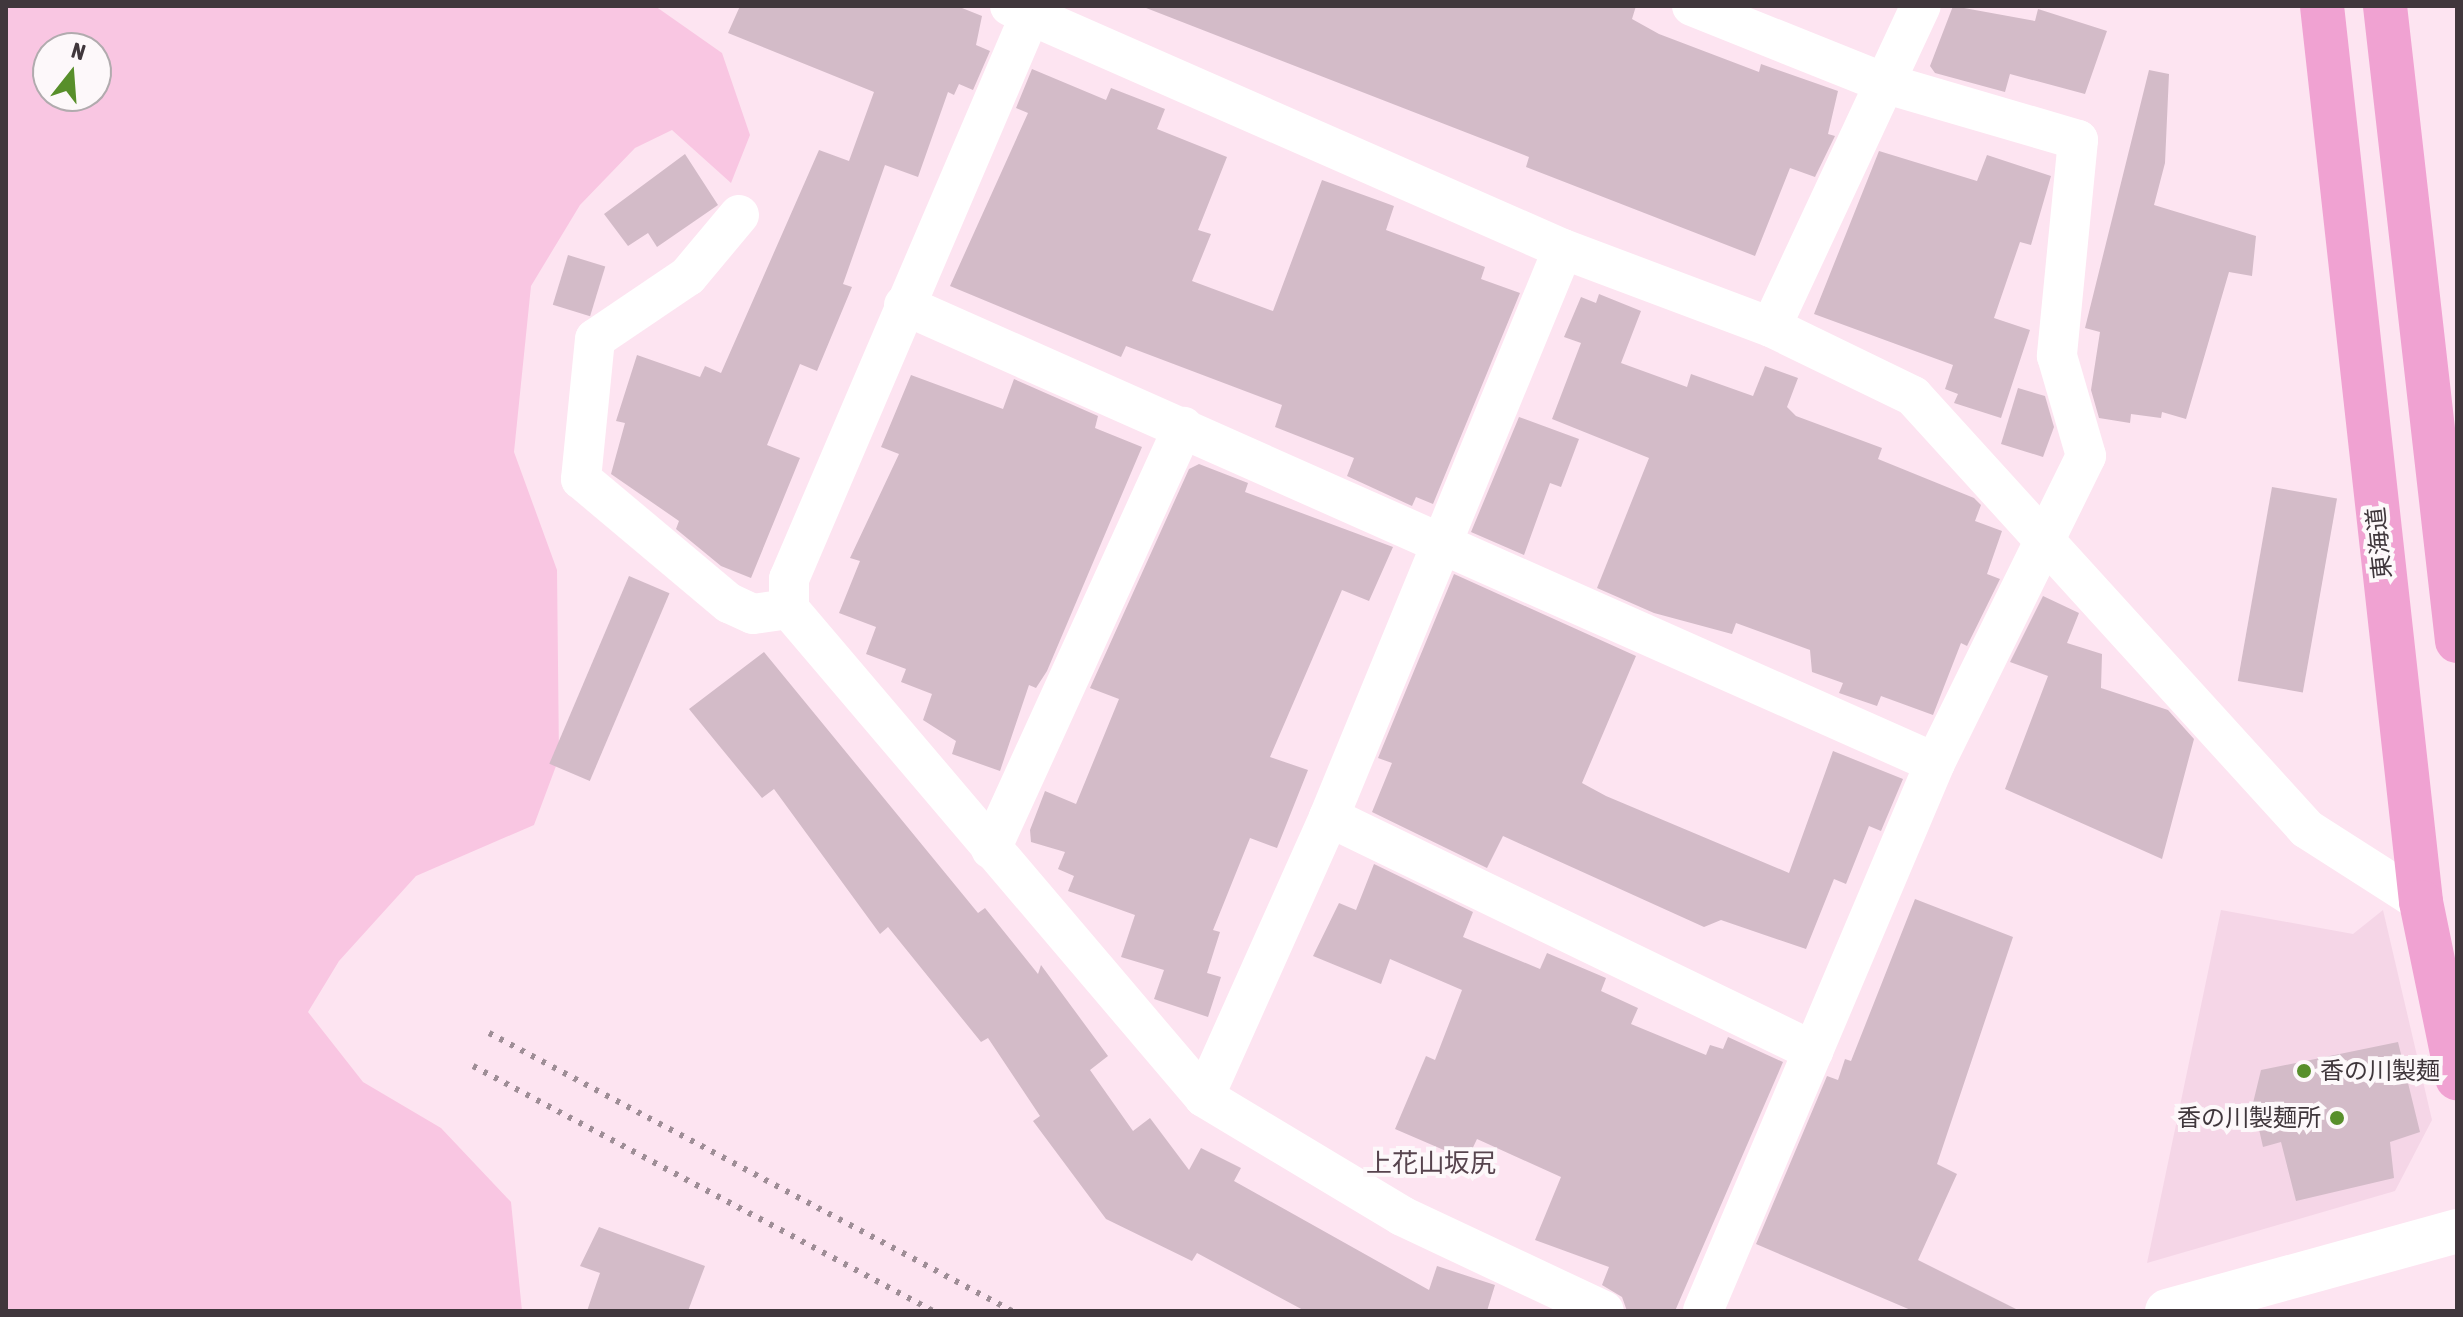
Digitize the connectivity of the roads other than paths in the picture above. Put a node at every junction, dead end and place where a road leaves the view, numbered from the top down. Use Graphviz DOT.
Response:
graph roads {
  1 [pos="1692,6"];
  2 [pos="1921,6"];
  3 [pos="2322,6"];
  4 [pos="2385,6"];
  5 [pos="1024,10"];
  6 [pos="1887,84"];
  7 [pos="739,215"];
  8 [pos="1563,249"];
  9 [pos="904,305"];
  10 [pos="1771,327"];
  11 [pos="1183,427"];
  12 [pos="2041,538"];
  13 [pos="1444,543"];
  14 [pos="789,609"];
  15 [pos="2457,641"];
  16 [pos="1935,763"];
  17 [pos="1329,817"];
  18 [pos="991,849"];
  19 [pos="2421,902"];
  20 [pos="1813,1051"];
  21 [pos="2457,1078"];
  22 [pos="1204,1097"];
  23 [pos="2457,1231"];
  24 [pos="1604,1311"];
  25 [pos="1703,1311"];
  26 [pos="2167,1311"];
  1 -- 6 [label="street"];
  2 -- 6 [label="street"];
  3 -- 19 [label="highway, 東海道"];
  4 -- 15 [label="highway"];
  5 -- 8 [label="street"];
  5 -- 9 [label="street"];
  6 -- 10 [label="street"];
  6 -- 12 [label="street"];
  7 -- 14 [label="street"];
  8 -- 10 [label="street"];
  8 -- 13 [label="street"];
  9 -- 11 [label="street"];
  9 -- 14 [label="street"];
  10 -- 12 [label="street"];
  11 -- 13 [label="street"];
  11 -- 18 [label="street"];
  12 -- 16 [label="street"];
  12 -- 19 [label="street"];
  13 -- 16 [label="street"];
  13 -- 17 [label="street"];
  14 -- 18 [label="street"];
  16 -- 20 [label="street"];
  17 -- 20 [label="street"];
  17 -- 22 [label="street"];
  18 -- 22 [label="street"];
  19 -- 21 [label="highway, 東海道"];
  20 -- 25 [label="street"];
  22 -- 24 [label="street"];
  23 -- 26 [label="street"];
}
